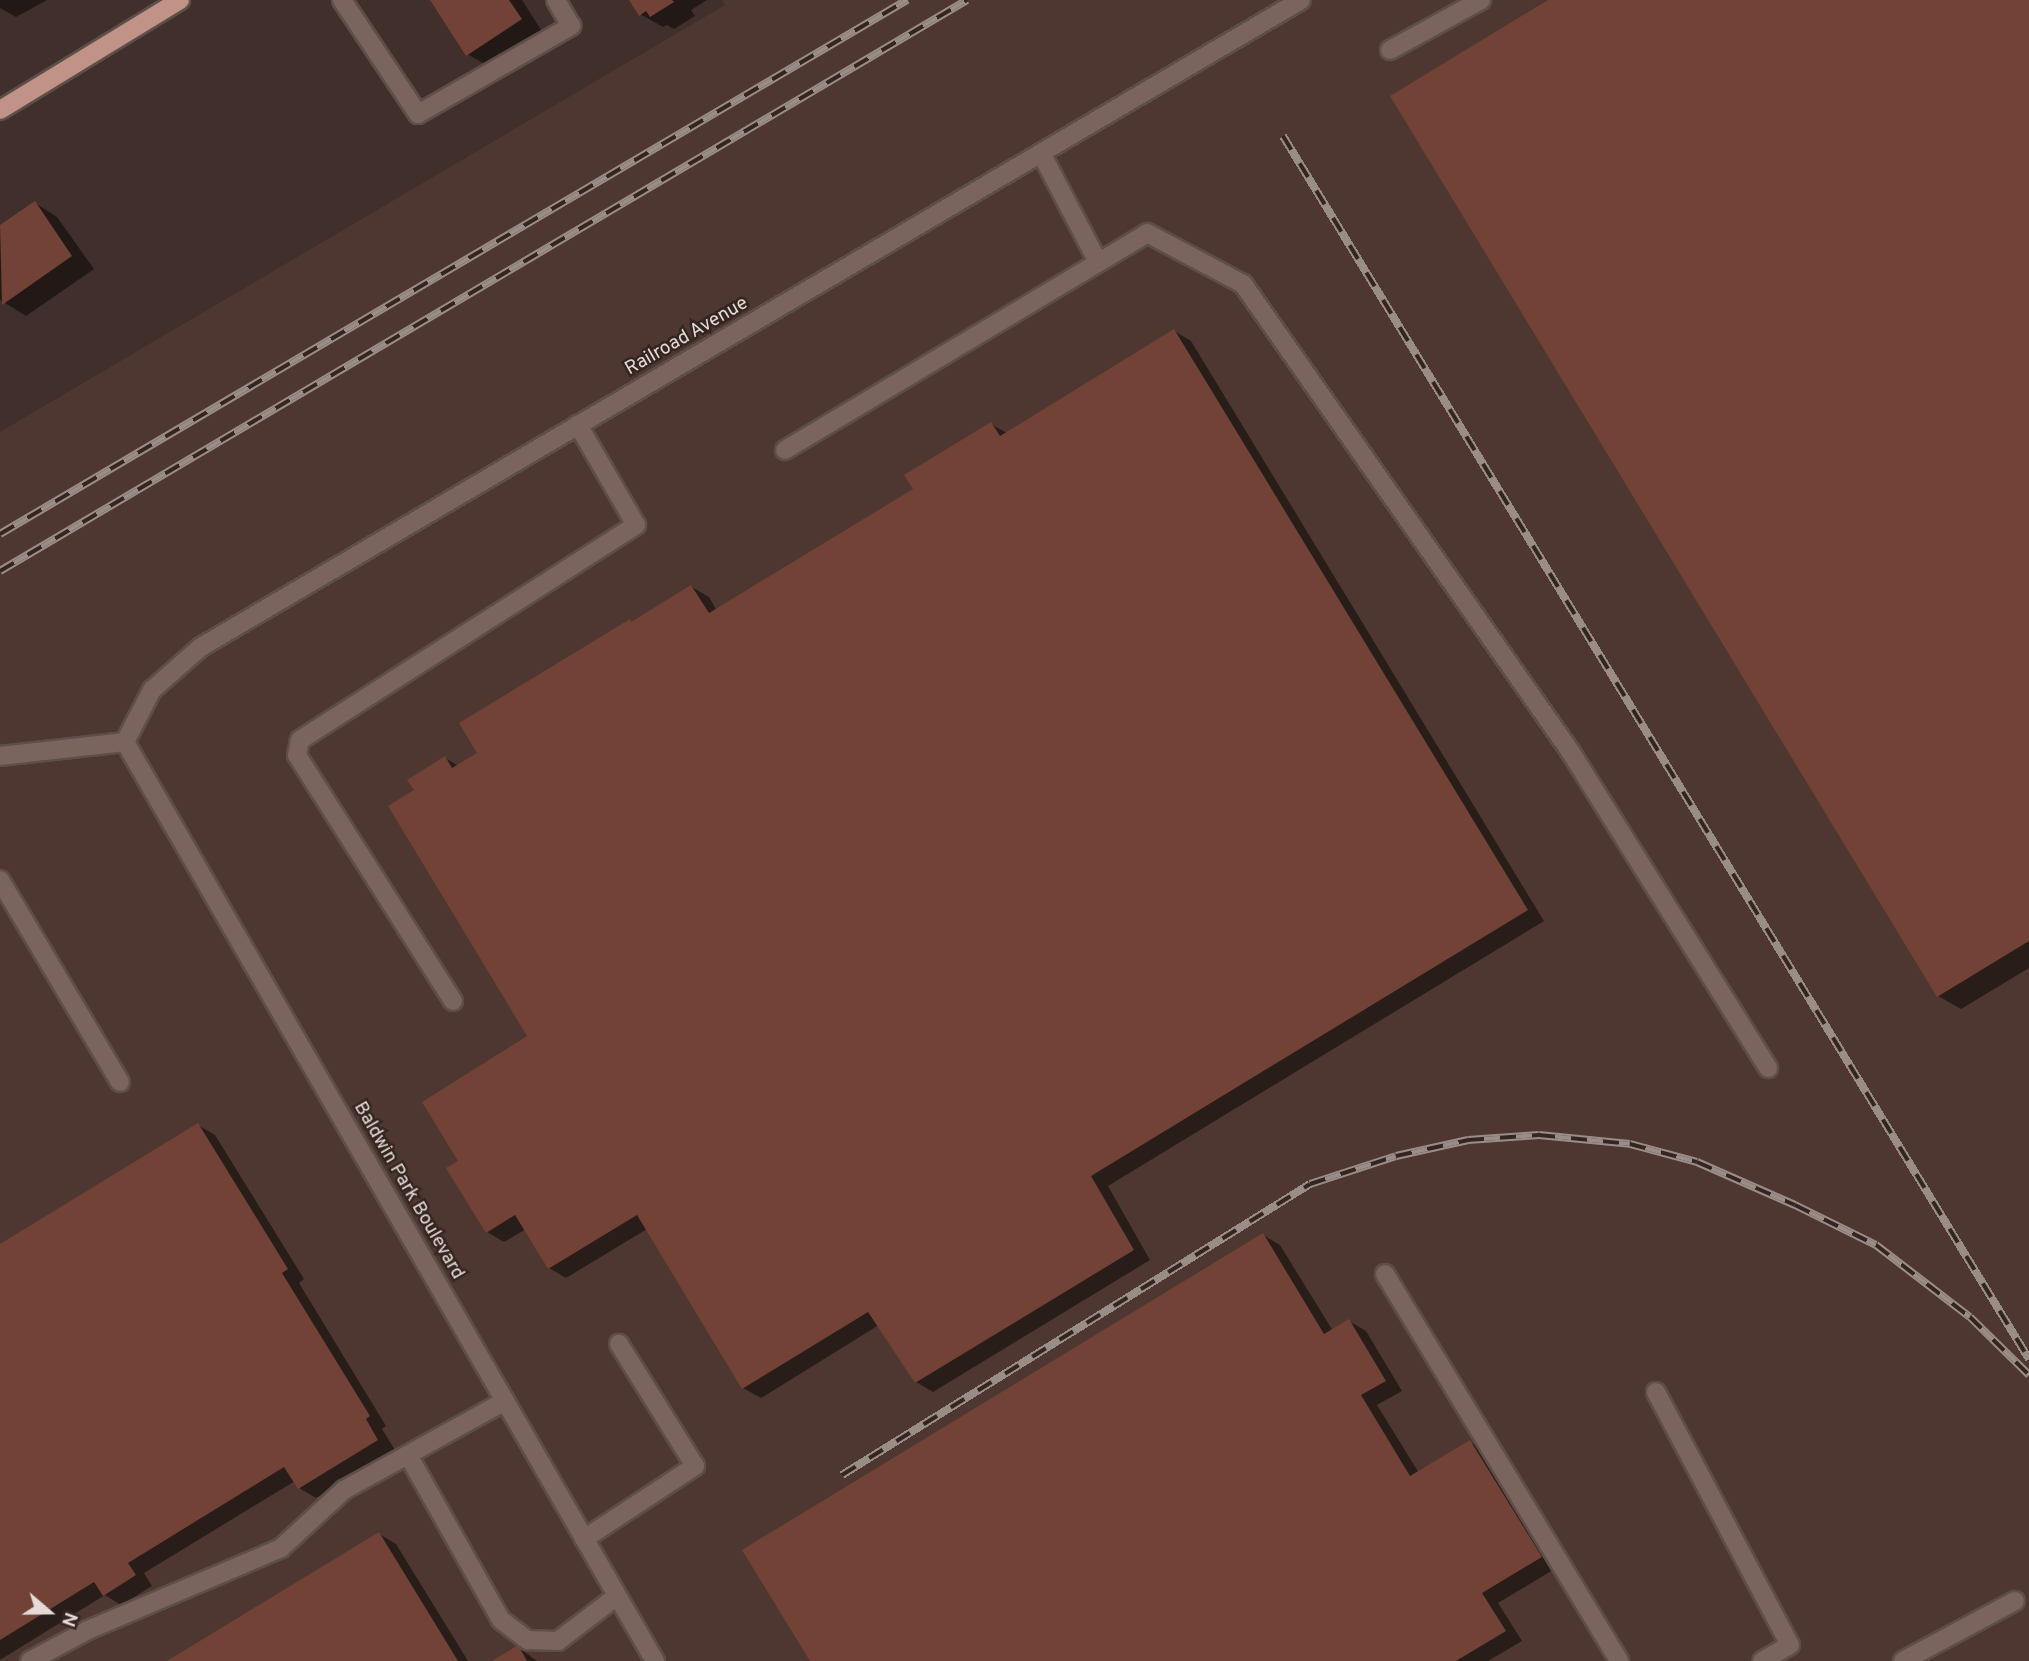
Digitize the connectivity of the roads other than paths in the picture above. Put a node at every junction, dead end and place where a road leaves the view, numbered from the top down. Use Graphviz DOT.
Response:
graph roads {
  1 [pos="180,0"];
  2 [pos="342,0"];
  3 [pos="556,0"];
  4 [pos="1301,0"];
  5 [pos="1481,0"];
  6 [pos="1390,50"];
  7 [pos="0,110"];
  8 [pos="1041,153"];
  9 [pos="1098,262"];
  10 [pos="578,425"];
  11 [pos="785,450"];
  12 [pos="125,742"];
  13 [pos="0,756"];
  14 [pos="0,880"];
  15 [pos="453,1001"];
  16 [pos="1768,1068"];
  17 [pos="120,1082"];
  18 [pos="1385,1274"];
  19 [pos="619,1344"];
  20 [pos="1656,1392"];
  21 [pos="505,1402"];
  22 [pos="408,1455"];
  23 [pos="584,1539"];
  24 [pos="617,1597"];
  25 [pos="2015,1601"];
  26 [pos="30,1661"];
  27 [pos="654,1661"];
  28 [pos="1619,1661"];
  29 [pos="1762,1661"];
  30 [pos="1903,1661"];
  1 -- 7 [label="main road"];
  2 -- 3 [label="street"];
  4 -- 8 [label="street, Railroad Avenue"];
  5 -- 6 [label="street"];
  8 -- 9 [label="street"];
  8 -- 10 [label="street, Railroad Avenue"];
  9 -- 11 [label="street"];
  9 -- 16 [label="street"];
  10 -- 12 [label="street, Railroad Avenue"];
  10 -- 15 [label="street"];
  12 -- 13 [label="street"];
  12 -- 21 [label="street, Baldwin Park Boulevard"];
  14 -- 17 [label="street"];
  18 -- 28 [label="street"];
  19 -- 23 [label="street"];
  20 -- 29 [label="street"];
  21 -- 22 [label="street"];
  21 -- 23 [label="street, Baldwin Park Boulevard"];
  22 -- 24 [label="street"];
  22 -- 26 [label="street"];
  23 -- 24 [label="street, Baldwin Park Boulevard"];
  24 -- 27 [label="street, Baldwin Park Boulevard"];
  25 -- 30 [label="street"];
}
